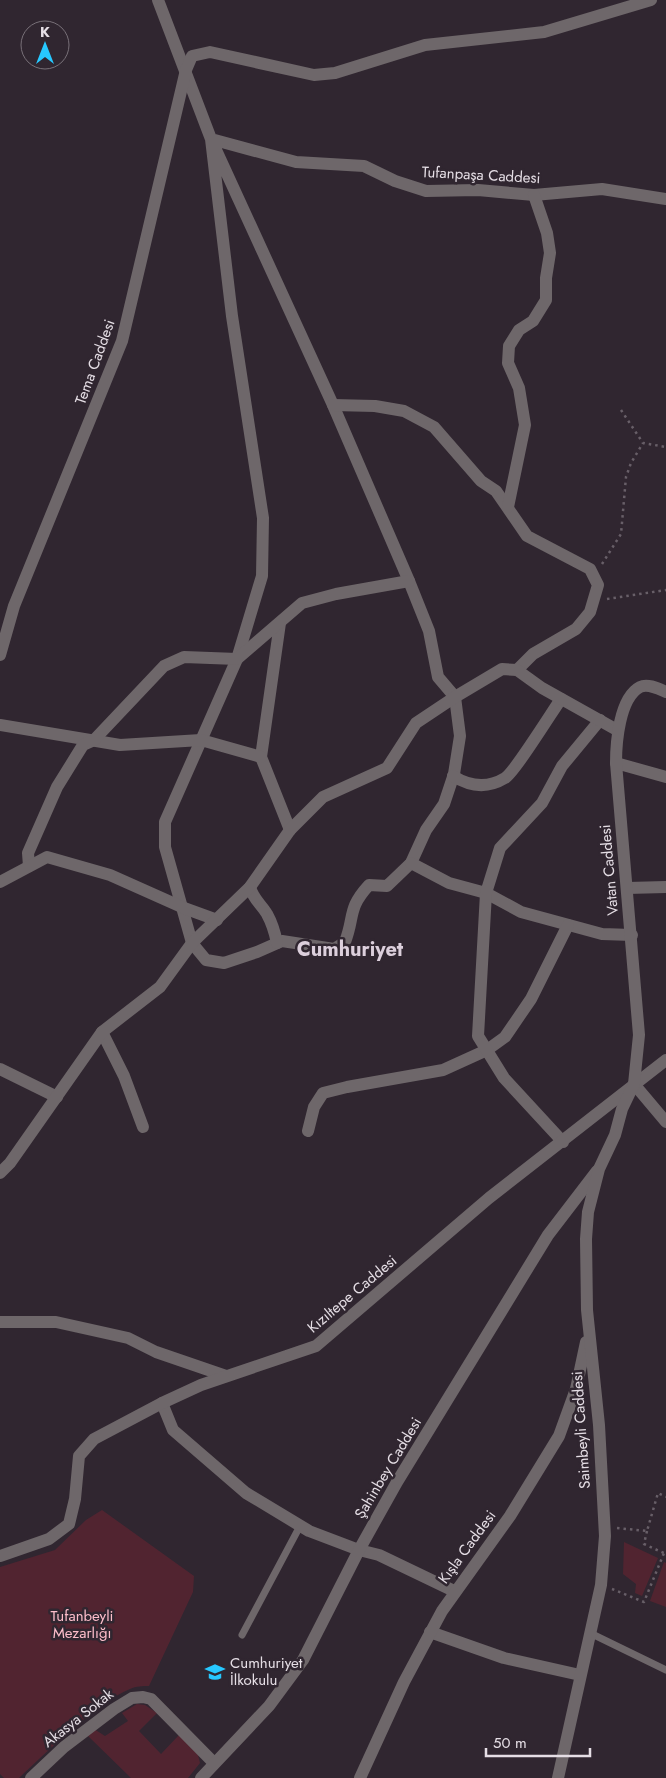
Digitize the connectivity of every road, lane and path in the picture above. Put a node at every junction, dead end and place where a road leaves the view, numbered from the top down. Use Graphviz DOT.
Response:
graph roads {
  1 [pos="158,0"];
  2 [pos="651,0"];
  3 [pos="186,70"];
  4 [pos="211,139"];
  5 [pos="534,195"];
  6 [pos="666,199"];
  7 [pos="333,405"];
  8 [pos="622,410"];
  9 [pos="643,443"];
  10 [pos="666,447"];
  11 [pos="508,507"];
  12 [pos="594,577"];
  13 [pos="409,581"];
  14 [pos="666,590"];
  15 [pos="594,601"];
  16 [pos="280,623"];
  17 [pos="0,655"];
  18 [pos="237,659"];
  19 [pos="517,670"];
  20 [pos="666,692"];
  21 [pos="455,697"];
  22 [pos="561,699"];
  23 [pos="600,720"];
  24 [pos="0,725"];
  25 [pos="617,730"];
  26 [pos="94,740"];
  27 [pos="201,740"];
  28 [pos="262,757"];
  29 [pos="616,763"];
  30 [pos="453,776"];
  31 [pos="666,777"];
  32 [pos="290,830"];
  33 [pos="411,863"];
  34 [pos="29,866"];
  35 [pos="0,882"];
  36 [pos="250,887"];
  37 [pos="666,887"];
  38 [pos="627,888"];
  39 [pos="486,893"];
  40 [pos="184,908"];
  41 [pos="217,920"];
  42 [pos="568,925"];
  43 [pos="632,935"];
  44 [pos="192,943"];
  45 [pos="277,944"];
  46 [pos="102,1032"];
  47 [pos="487,1050"];
  48 [pos="666,1060"];
  49 [pos="0,1068"];
  50 [pos="634,1084"];
  51 [pos="57,1097"];
  52 [pos="666,1122"];
  53 [pos="143,1127"];
  54 [pos="308,1131"];
  55 [pos="563,1142"];
  56 [pos="599,1169"];
  57 [pos="0,1174"];
  58 [pos="0,1322"];
  59 [pos="589,1331"];
  60 [pos="226,1376"];
  61 [pos="162,1403"];
  62 [pos="666,1497"];
  63 [pos="300,1526"];
  64 [pos="604,1527"];
  65 [pos="647,1531"];
  66 [pos="359,1550"];
  67 [pos="665,1554"];
  68 [pos="0,1556"];
  69 [pos="601,1585"];
  70 [pos="454,1591"];
  71 [pos="430,1632"];
  72 [pos="590,1633"];
  73 [pos="242,1635"];
  74 [pos="666,1670"];
  75 [pos="580,1675"];
  76 [pos="214,1762"];
  77 [pos="31,1778"];
  78 [pos="201,1778"];
  79 [pos="360,1778"];
  80 [pos="558,1778"];
  1 -- 3 [label="street"];
  2 -- 3 [label="street"];
  3 -- 4 [label="street"];
  3 -- 17 [label="street, Tema Caddesi"];
  4 -- 5 [label="street, Tufanpaşa Caddesi"];
  4 -- 7 [label="street"];
  4 -- 18 [label="street"];
  5 -- 6 [label="street, Tufanpaşa Caddesi"];
  5 -- 11 [label="street"];
  7 -- 11 [label="street"];
  7 -- 13 [label="street"];
  8 -- 9 [label="path"];
  9 -- 10 [label="path"];
  9 -- 12 [label="path"];
  11 -- 12 [label="street"];
  12 -- 15 [label="street"];
  13 -- 16 [label="street"];
  13 -- 21 [label="street"];
  14 -- 15 [label="path"];
  15 -- 19 [label="street"];
  16 -- 18 [label="street"];
  16 -- 28 [label="street"];
  18 -- 26 [label="street"];
  18 -- 27 [label="street"];
  19 -- 21 [label="street"];
  19 -- 22 [label="street"];
  20 -- 25 [label="street, Vatan Caddesi"];
  21 -- 30 [label="street"];
  21 -- 32 [label="street"];
  22 -- 23 [label="street"];
  22 -- 30 [label="street"];
  23 -- 25 [label="street"];
  23 -- 39 [label="street"];
  24 -- 26 [label="street"];
  25 -- 29 [label="street, Vatan Caddesi"];
  26 -- 27 [label="street"];
  26 -- 34 [label="street"];
  27 -- 28 [label="street"];
  27 -- 40 [label="street"];
  28 -- 32 [label="street"];
  29 -- 31 [label="street"];
  29 -- 38 [label="street, Vatan Caddesi"];
  30 -- 33 [label="street"];
  32 -- 36 [label="street"];
  33 -- 39 [label="street"];
  33 -- 45 [label="street"];
  34 -- 35 [label="street"];
  34 -- 40 [label="street"];
  36 -- 41 [label="street"];
  36 -- 45 [label="street"];
  37 -- 38 [label="street"];
  38 -- 43 [label="street, Vatan Caddesi"];
  39 -- 42 [label="street"];
  39 -- 47 [label="street"];
  40 -- 41 [label="street"];
  40 -- 44 [label="street"];
  41 -- 44 [label="street"];
  42 -- 43 [label="street"];
  42 -- 47 [label="street"];
  43 -- 50 [label="street, Vatan Caddesi"];
  44 -- 45 [label="street"];
  44 -- 46 [label="street"];
  46 -- 51 [label="street"];
  46 -- 53 [label="street"];
  47 -- 54 [label="street"];
  47 -- 55 [label="street"];
  48 -- 50 [label="street, Kızıltepe Caddesi"];
  49 -- 51 [label="street"];
  50 -- 52 [label="street"];
  50 -- 55 [label="street, Kızıltepe Caddesi"];
  50 -- 56 [label="street, Saimbeyli Caddesi"];
  51 -- 57 [label="street"];
  55 -- 60 [label="street, Kızıltepe Caddesi"];
  56 -- 59 [label="street, Saimbeyli Caddesi"];
  56 -- 66 [label="street, Şahinbey Caddesi"];
  58 -- 60 [label="street"];
  59 -- 64 [label="street, Saimbeyli Caddesi"];
  59 -- 70 [label="street, Kışla Caddesi"];
  60 -- 61 [label="street, Kızıltepe Caddesi"];
  61 -- 63 [label="street"];
  61 -- 68 [label="street, Kızıltepe Caddesi"];
  62 -- 65 [label="path"];
  63 -- 66 [label="street"];
  63 -- 73 [label="lane"];
  64 -- 65 [label="path"];
  64 -- 69 [label="street, Saimbeyli Caddesi"];
  65 -- 67 [label="path"];
  66 -- 70 [label="street"];
  66 -- 76 [label="street, Şahinbey Caddesi"];
  67 -- 69 [label="path"];
  69 -- 72 [label="street, Saimbeyli Caddesi"];
  70 -- 71 [label="street, Kışla Caddesi"];
  71 -- 75 [label="street"];
  71 -- 79 [label="street, Kışla Caddesi"];
  72 -- 74 [label="lane"];
  72 -- 75 [label="street, Saimbeyli Caddesi"];
  75 -- 80 [label="street, Saimbeyli Caddesi"];
  76 -- 77 [label="street, Akasya Sokak"];
  76 -- 78 [label="street, Şahinbey Caddesi"];
}
